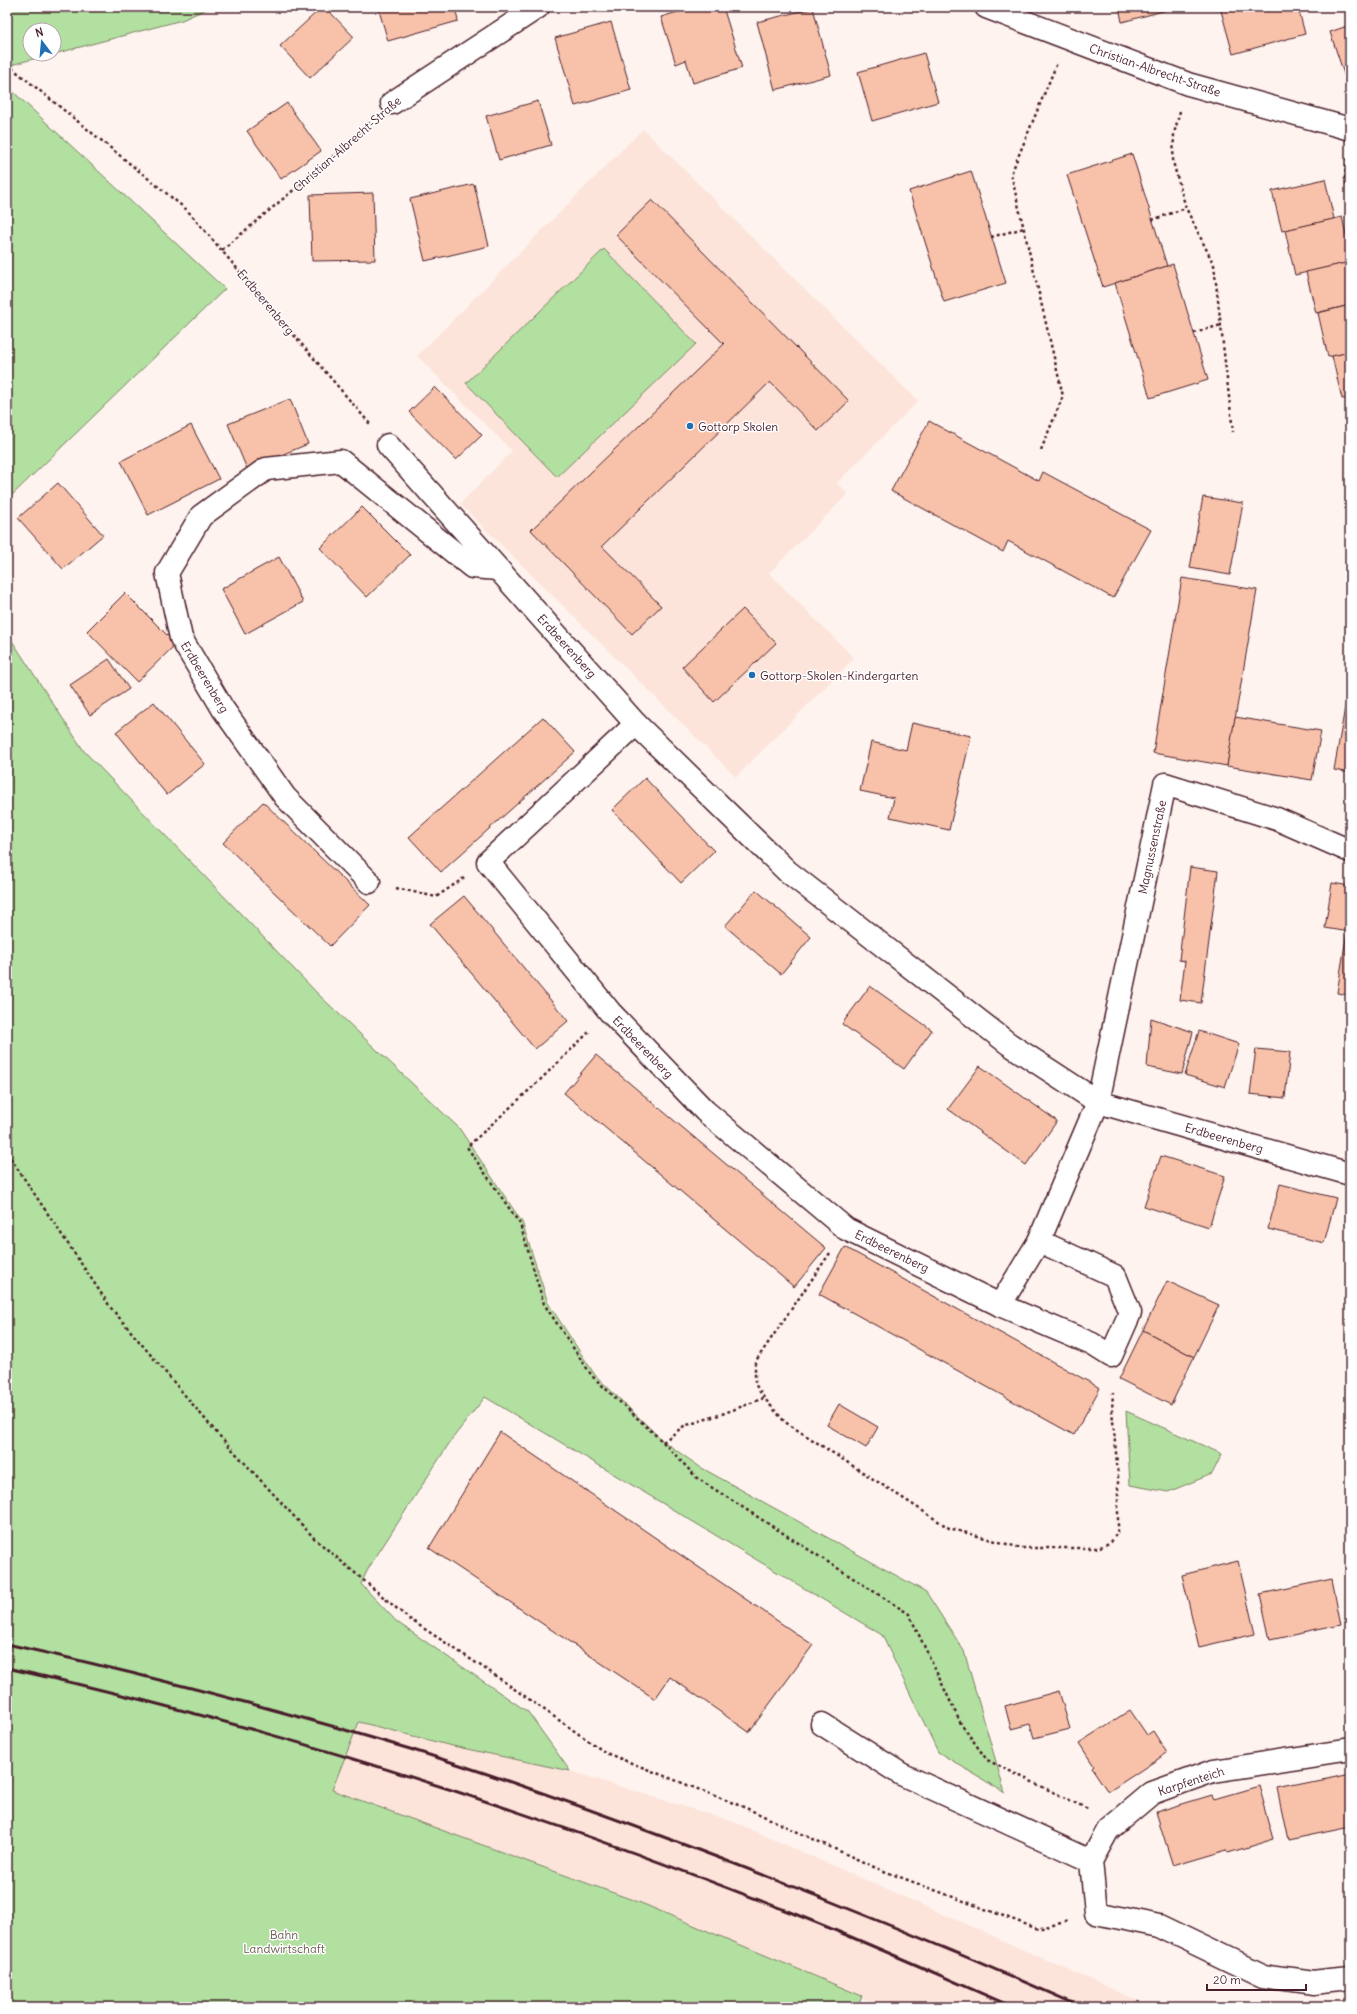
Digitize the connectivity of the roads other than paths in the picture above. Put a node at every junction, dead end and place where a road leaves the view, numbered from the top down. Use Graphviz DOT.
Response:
graph roads {
  1 [pos="538,7"];
  2 [pos="986,7"];
  3 [pos="392,103"];
  4 [pos="1350,129"];
  5 [pos="388,445"];
  6 [pos="498,568"];
  7 [pos="636,724"];
  8 [pos="1350,851"];
  9 [pos="369,882"];
  10 [pos="1098,1102"];
  11 [pos="1350,1174"];
  12 [pos="1039,1241"];
  13 [pos="1000,1305"];
  14 [pos="822,1724"];
  15 [pos="1350,1750"];
  16 [pos="1091,1861"];
  17 [pos="1350,1979"];
  1 -- 3 [label="street, Christian-Albrecht-Straße"];
  2 -- 4 [label="street, Christian-Albrecht-Straße"];
  5 -- 6 [label="street, Erdbeerenberg"];
  6 -- 7 [label="street, Erdbeerenberg"];
  6 -- 9 [label="street, Erdbeerenberg"];
  7 -- 10 [label="street, Erdbeerenberg"];
  7 -- 13 [label="street, Erdbeerenberg"];
  8 -- 10 [label="street, Magnussenstraße"];
  10 -- 11 [label="street, Erdbeerenberg"];
  10 -- 12 [label="street"];
  12 -- 13 [label="street"];
  12 -- 13 [label="street, Erdbeerenberg"];
  14 -- 16 [label="street"];
  15 -- 16 [label="street, Karpfenteich"];
  16 -- 17 [label="street"];
}
